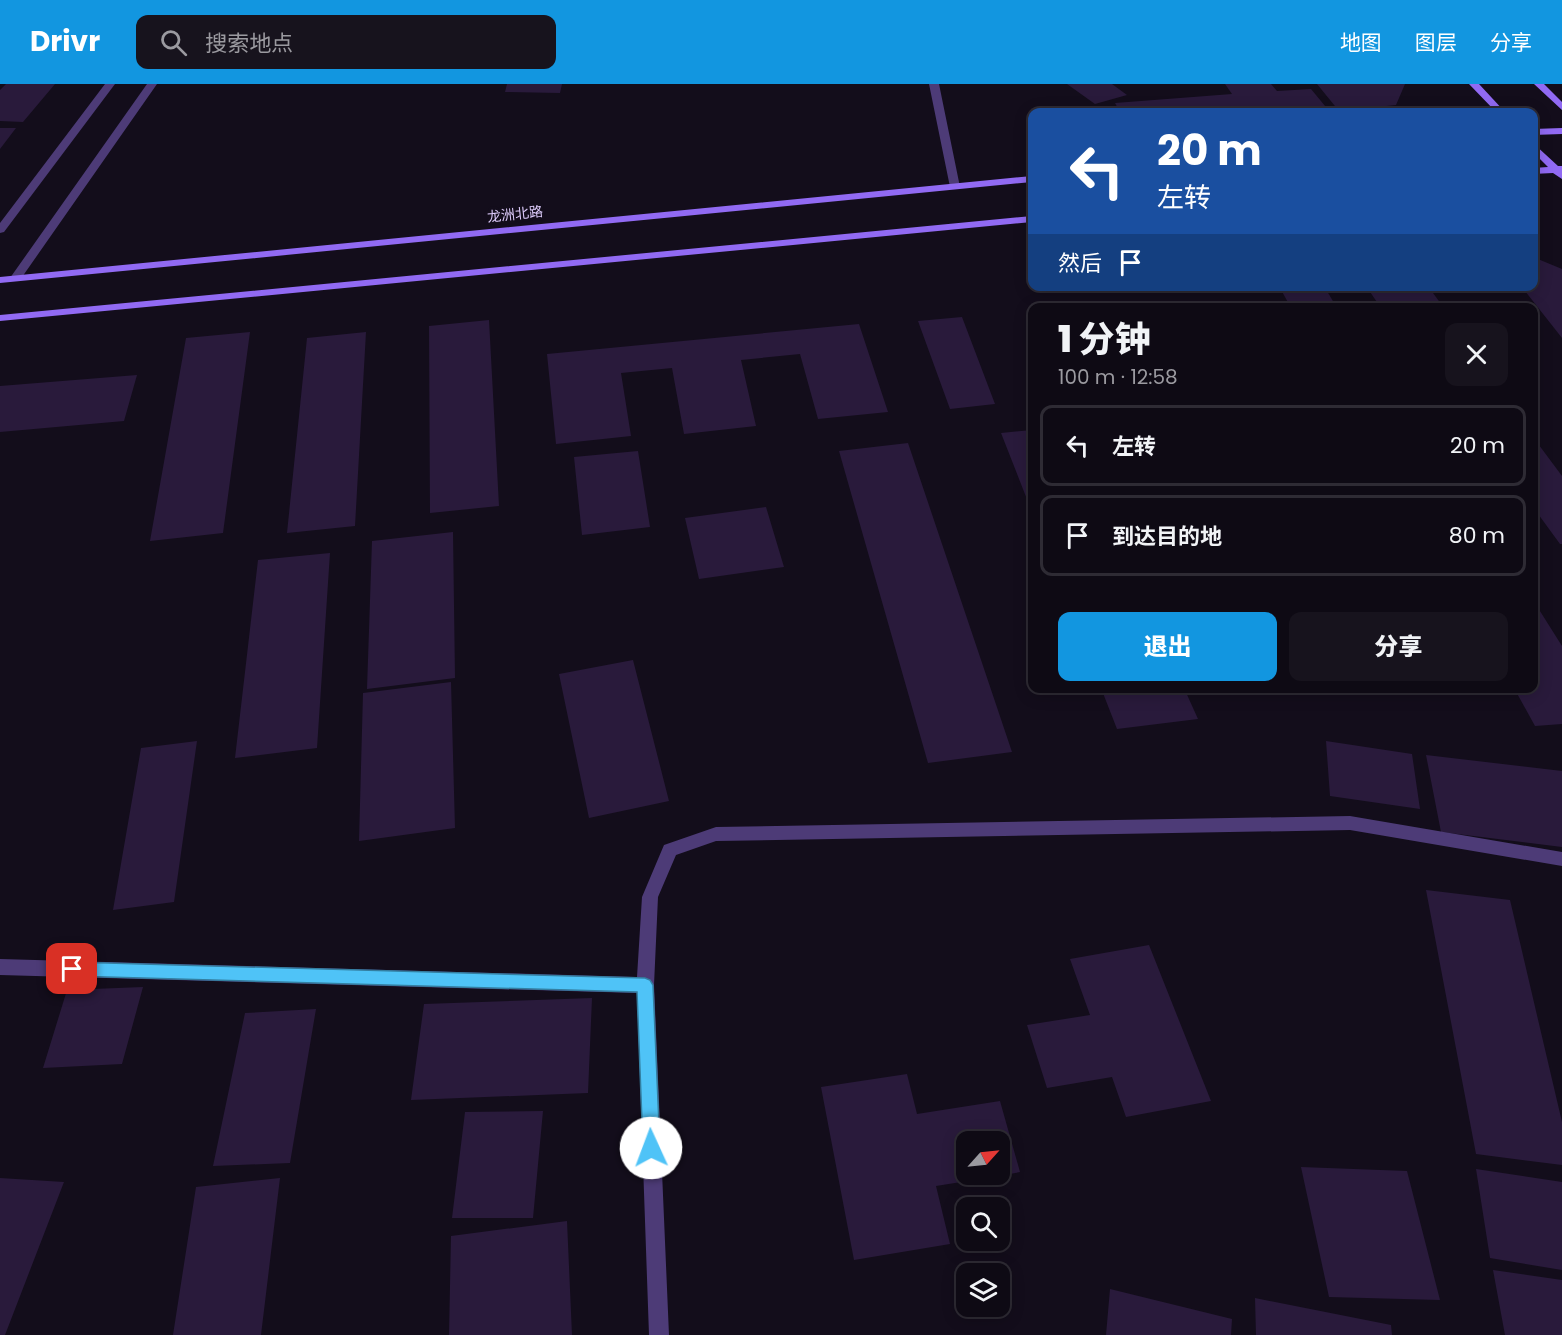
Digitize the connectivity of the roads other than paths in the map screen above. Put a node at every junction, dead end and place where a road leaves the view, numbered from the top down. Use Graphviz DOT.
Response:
graph roads {
  1 [pos="110,84"];
  2 [pos="152,84"];
  3 [pos="934,84"];
  4 [pos="1474,84"];
  5 [pos="1539,84"];
  6 [pos="1562,107"];
  7 [pos="1497,108"];
  8 [pos="1562,130"];
  9 [pos="1538,132"];
  10 [pos="1538,151"];
  11 [pos="1538,171"];
  12 [pos="1560,171"];
  13 [pos="1028,179"];
  14 [pos="955,187"];
  15 [pos="1028,219"];
  16 [pos="0,230"];
  17 [pos="16,278"];
  18 [pos="0,279"];
  19 [pos="0,318"];
  20 [pos="1562,859"];
  21 [pos="0,967"];
  22 [pos="645,985"];
  23 [pos="659,1335"];
  1 -- 16 [label="street"];
  2 -- 17 [label="street"];
  3 -- 14 [label="street"];
  4 -- 7 [label="main road"];
  5 -- 6 [label="main road"];
  8 -- 9 [label="main road"];
  10 -- 12 [label="main road"];
  11 -- 12 [label="main road"];
  13 -- 14 [label="main road, 龙洲北路"];
  14 -- 17 [label="main road, 龙洲北路"];
  15 -- 19 [label="main road"];
  17 -- 18 [label="main road, 龙洲北路"];
  20 -- 22 [label="street"];
  21 -- 22 [label="street"];
  22 -- 23 [label="street"];
}
